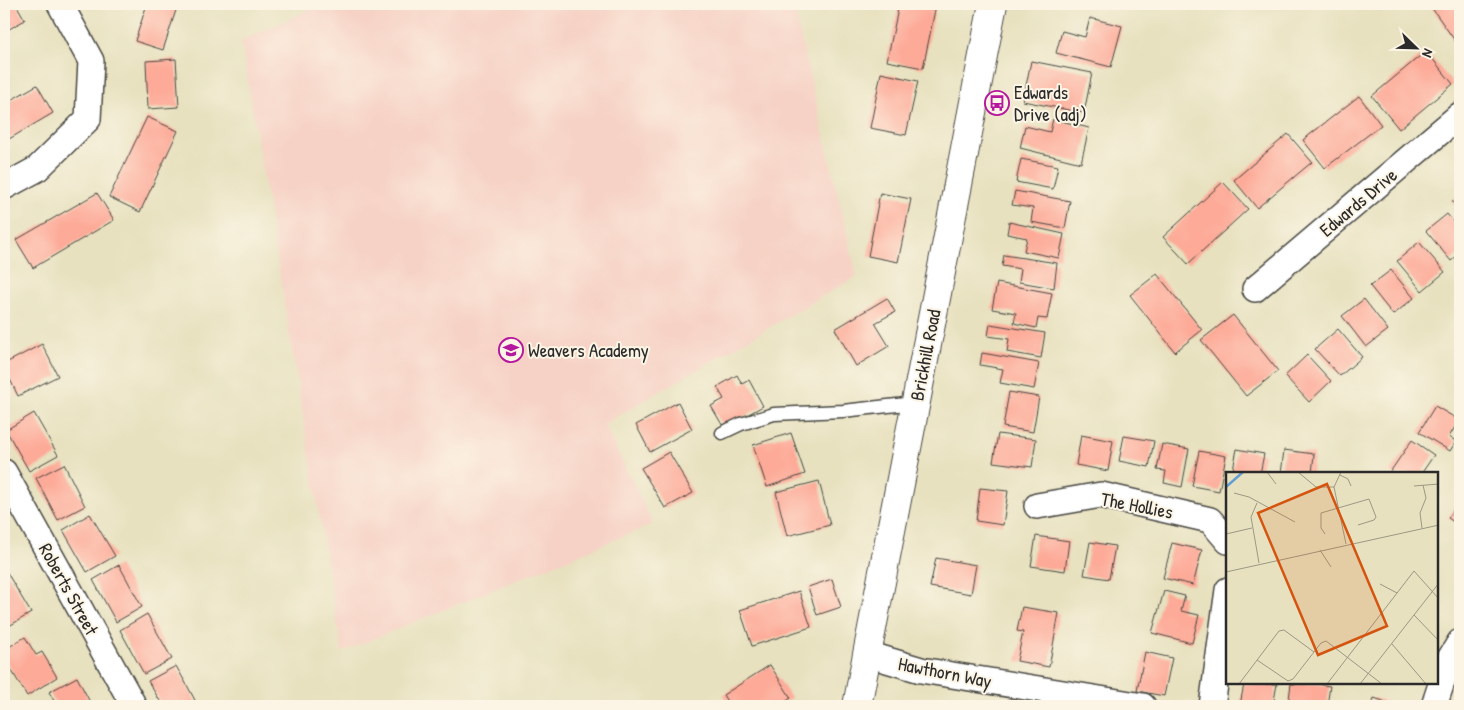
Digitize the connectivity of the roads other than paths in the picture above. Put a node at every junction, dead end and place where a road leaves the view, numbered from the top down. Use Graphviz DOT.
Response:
graph roads {
  1 [pos="60,4"];
  2 [pos="993,4"];
  3 [pos="1460,115"];
  4 [pos="4,187"];
  5 [pos="1256,289"];
  6 [pos="915,403"];
  7 [pos="722,433"];
  8 [pos="4,472"];
  9 [pos="1037,506"];
  10 [pos="1226,538"];
  11 [pos="1226,604"];
  12 [pos="1460,642"];
  13 [pos="867,654"];
  14 [pos="134,706"];
  15 [pos="856,706"];
  16 [pos="1143,706"];
  17 [pos="1212,706"];
  18 [pos="1434,706"];
  1 -- 4 [label="street"];
  2 -- 6 [label="street, Brickhill Road"];
  3 -- 5 [label="street, Edwards Drive"];
  6 -- 7 [label="lane"];
  6 -- 13 [label="street, Brickhill Road"];
  8 -- 14 [label="street, Roberts Street"];
  9 -- 10 [label="street, The Hollies"];
  11 -- 17 [label="street"];
  12 -- 18 [label="street"];
  13 -- 15 [label="street, Brickhill Road"];
  13 -- 16 [label="street, Hawthorn Way"];
}
